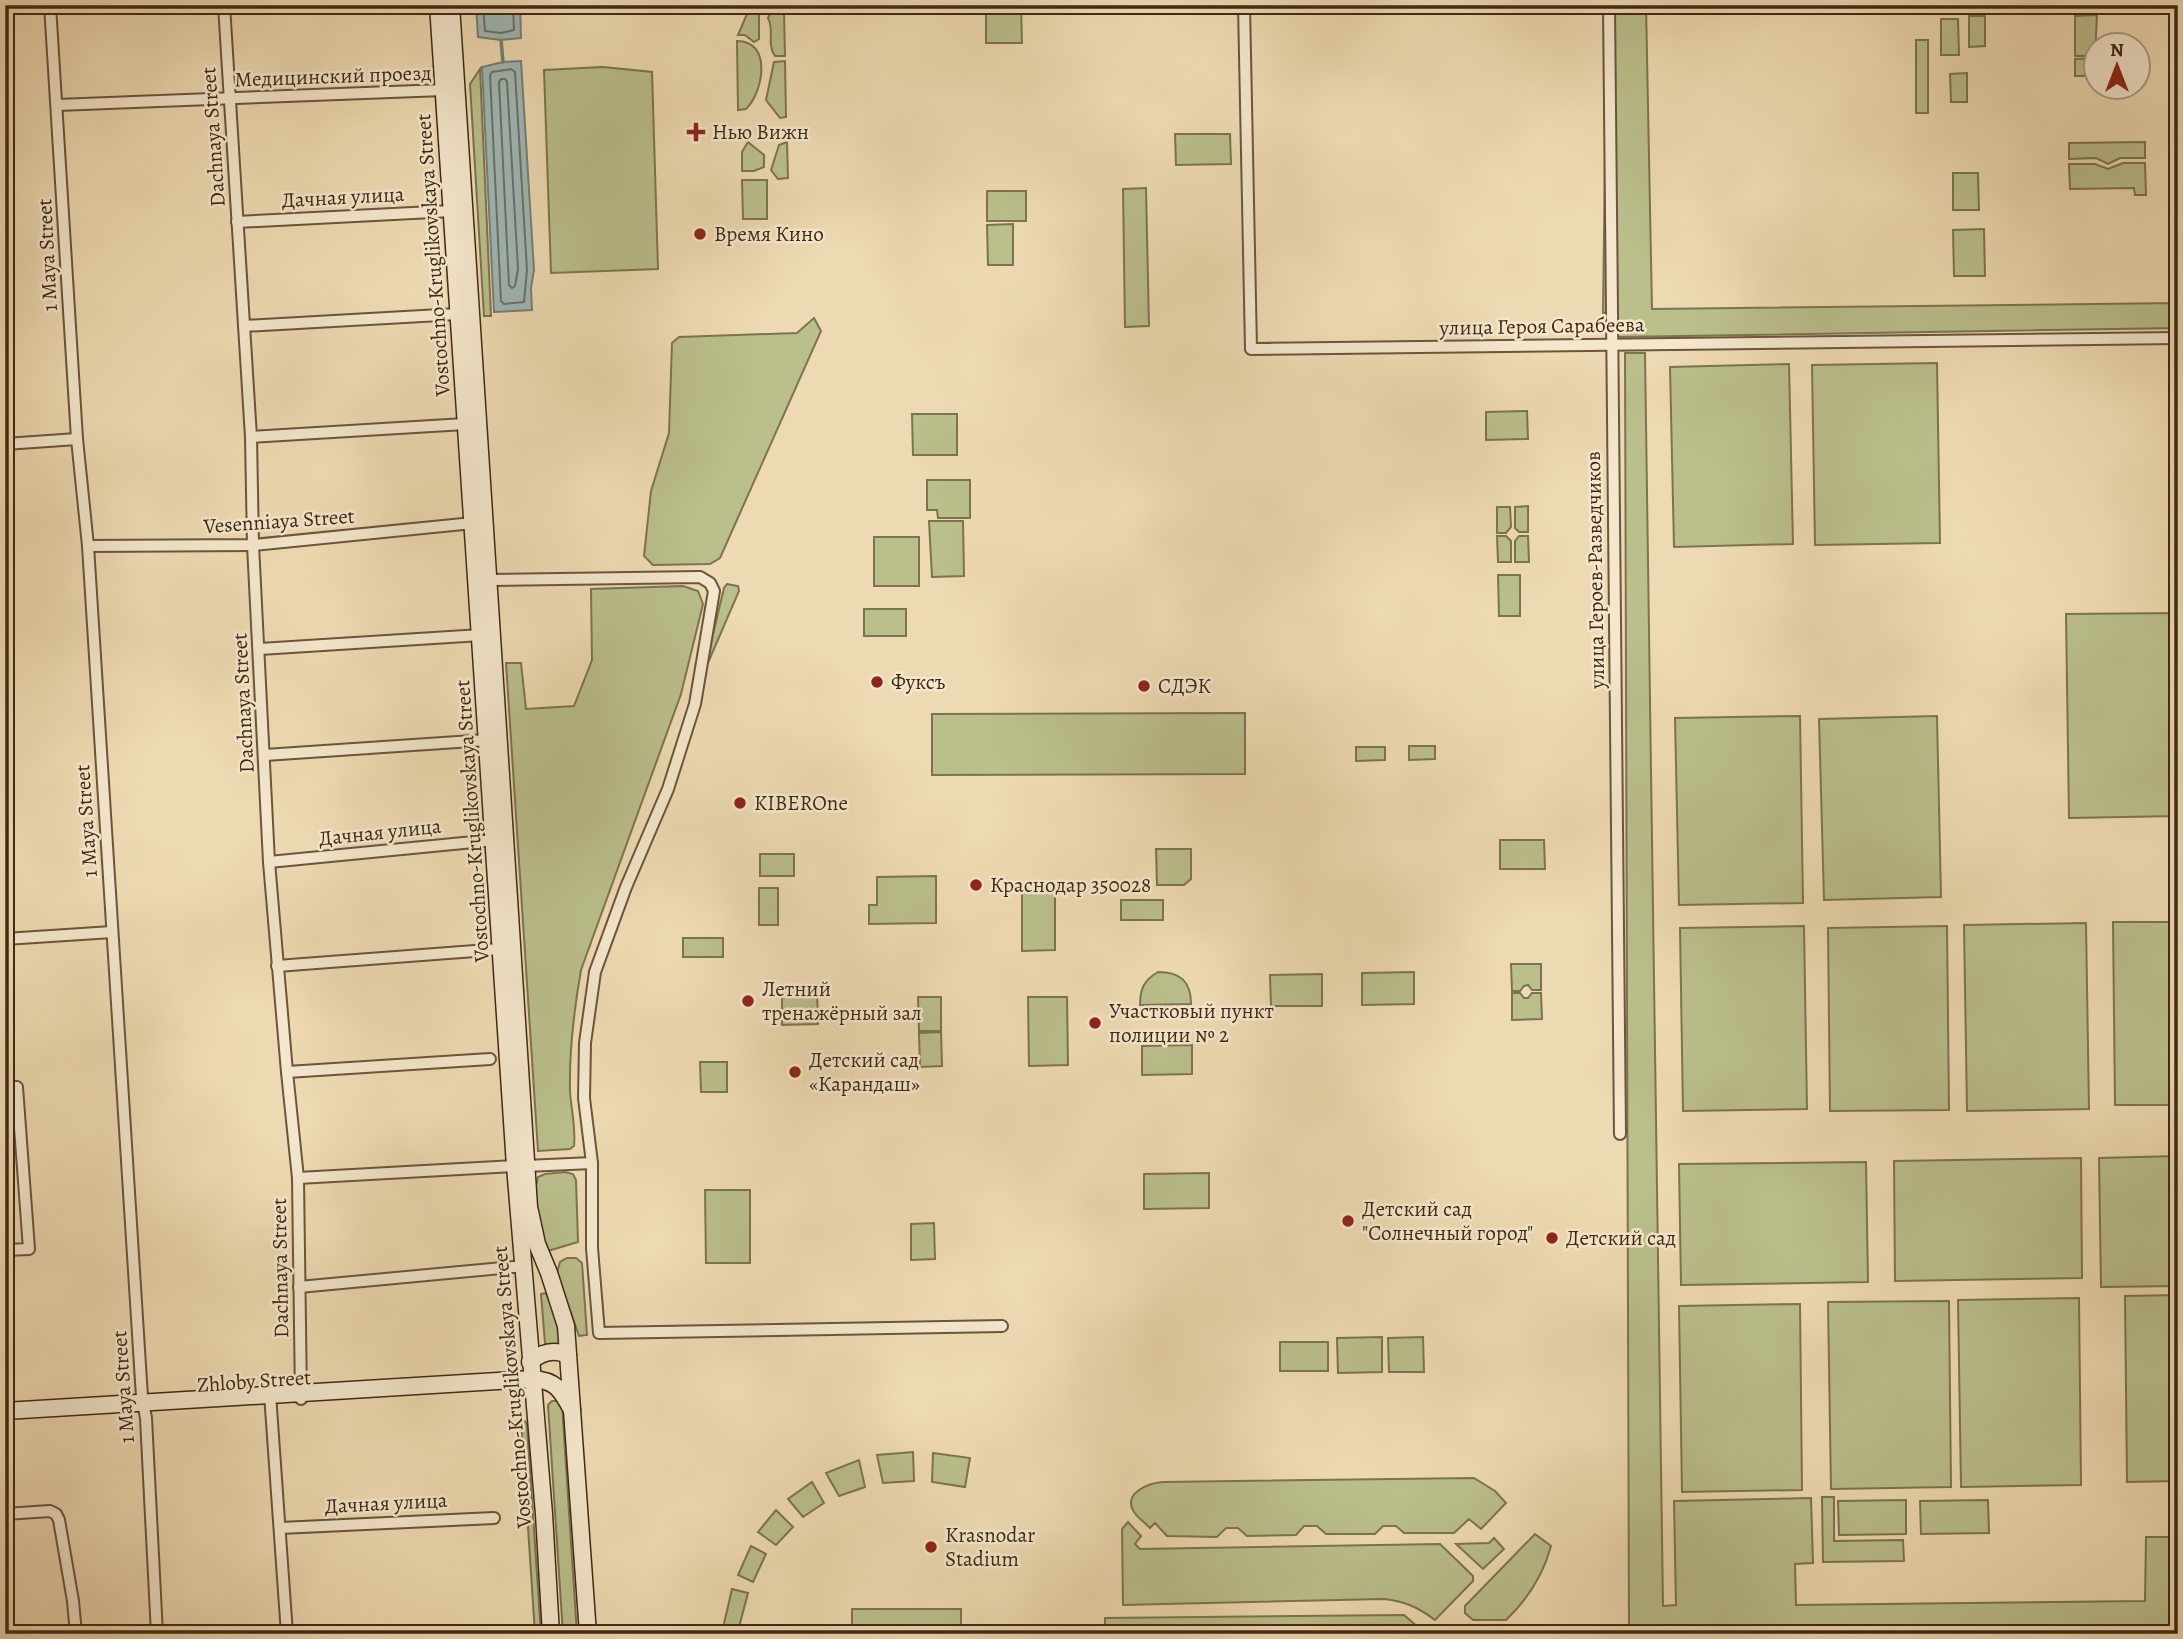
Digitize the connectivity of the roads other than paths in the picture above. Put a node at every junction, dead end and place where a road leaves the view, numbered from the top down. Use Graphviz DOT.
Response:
graph roads {
  1 [pos="50,5"];
  2 [pos="224,5"];
  3 [pos="438,5"];
  4 [pos="451,5"];
  5 [pos="1244,5"];
  6 [pos="1609,5"];
  7 [pos="443,90"];
  8 [pos="230,99"];
  9 [pos="57,105"];
  10 [pos="452,211"];
  11 [pos="237,222"];
  12 [pos="458,314"];
  13 [pos="244,326"];
  14 [pos="2178,338"];
  15 [pos="1612,345"];
  16 [pos="466,424"];
  17 [pos="251,437"];
  18 [pos="77,439"];
  19 [pos="5,444"];
  20 [pos="473,523"];
  21 [pos="253,545"];
  22 [pos="88,546"];
  23 [pos="489,580"];
  24 [pos="481,635"];
  25 [pos="260,649"];
  26 [pos="487,740"];
  27 [pos="265,755"];
  28 [pos="494,840"];
  29 [pos="269,862"];
  30 [pos="113,932"];
  31 [pos="5,939"];
  32 [pos="501,950"];
  33 [pos="277,966"];
  34 [pos="490,1059"];
  35 [pos="287,1072"];
  36 [pos="5,1088"];
  37 [pos="1620,1134"];
  38 [pos="522,1161"];
  39 [pos="592,1163"];
  40 [pos="298,1178"];
  41 [pos="5,1250"];
  42 [pos="524,1266"];
  43 [pos="299,1287"];
  44 [pos="1002,1326"];
  45 [pos="568,1355"];
  46 [pos="530,1362"];
  47 [pos="532,1379"];
  48 [pos="301,1395"];
  49 [pos="270,1398"];
  50 [pos="533,1404"];
  51 [pos="143,1405"];
  52 [pos="5,1412"];
  53 [pos="573,1412"];
  54 [pos="5,1419"];
  55 [pos="5,1514"];
  56 [pos="494,1518"];
  57 [pos="281,1528"];
  58 [pos="76,1634"];
  59 [pos="158,1634"];
  60 [pos="287,1634"];
  61 [pos="551,1634"];
  62 [pos="587,1634"];
  1 -- 9 [label="street, 1 Maya Street"];
  2 -- 8 [label="street, Dachnaya Street"];
  3 -- 7 [label="main road, Vostochno-Kruglikovskaya Street"];
  4 -- 23 [label="main road, Vostochno-Kruglikovskaya Street"];
  5 -- 15 [label="street, улица Героя Сарабеева"];
  6 -- 15 [label="street, улица Героев-Разведчиков"];
  7 -- 8 [label="street, Медицинский проезд"];
  7 -- 10 [label="main road, Vostochno-Kruglikovskaya Street"];
  8 -- 9 [label="street, Медицинский проезд"];
  8 -- 11 [label="street, Dachnaya Street"];
  9 -- 18 [label="street, 1 Maya Street"];
  10 -- 11 [label="street, Дачная улица"];
  10 -- 12 [label="main road, Vostochno-Kruglikovskaya Street"];
  11 -- 13 [label="street, Dachnaya Street"];
  12 -- 13 [label="street"];
  12 -- 16 [label="main road, Vostochno-Kruglikovskaya Street"];
  13 -- 17 [label="street, Dachnaya Street"];
  14 -- 15 [label="street, улица Героя Сарабеева"];
  15 -- 37 [label="street, улица Героев-Разведчиков"];
  16 -- 17 [label="street"];
  16 -- 20 [label="main road, Vostochno-Kruglikovskaya Street"];
  17 -- 21 [label="street, Dachnaya Street"];
  18 -- 19 [label="street"];
  18 -- 22 [label="street, 1 Maya Street"];
  20 -- 21 [label="street, Vesenniaya Street"];
  20 -- 24 [label="main road, Vostochno-Kruglikovskaya Street"];
  21 -- 22 [label="street, Vesenniaya Street"];
  21 -- 25 [label="street, Dachnaya Street"];
  22 -- 30 [label="street, 1 Maya Street"];
  23 -- 38 [label="main road, Vostochno-Kruglikovskaya Street"];
  23 -- 39 [label="street"];
  24 -- 25 [label="street"];
  24 -- 26 [label="main road, Vostochno-Kruglikovskaya Street"];
  25 -- 27 [label="street, Dachnaya Street"];
  26 -- 27 [label="street"];
  26 -- 28 [label="main road, Vostochno-Kruglikovskaya Street"];
  27 -- 29 [label="street, Dachnaya Street"];
  28 -- 29 [label="street, Дачная улица"];
  28 -- 32 [label="main road, Vostochno-Kruglikovskaya Street"];
  29 -- 33 [label="street, Dachnaya Street"];
  30 -- 31 [label="street"];
  30 -- 51 [label="street, 1 Maya Street"];
  32 -- 33 [label="street"];
  32 -- 38 [label="main road, Vostochno-Kruglikovskaya Street"];
  33 -- 35 [label="street, Dachnaya Street"];
  34 -- 35 [label="street"];
  35 -- 40 [label="street, Dachnaya Street"];
  36 -- 41 [label="street"];
  38 -- 39 [label="street"];
  38 -- 40 [label="street"];
  38 -- 42 [label="main road, Vostochno-Kruglikovskaya Street"];
  38 -- 45 [label="main road, Vostochno-Kruglikovskaya Street"];
  39 -- 44 [label="street"];
  40 -- 43 [label="street, Dachnaya Street"];
  42 -- 43 [label="street"];
  42 -- 46 [label="main road, Vostochno-Kruglikovskaya Street"];
  43 -- 48 [label="street, Dachnaya Street"];
  45 -- 46 [label="main road"];
  45 -- 53 [label="main road, Vostochno-Kruglikovskaya Street"];
  46 -- 47 [label="main road, Vostochno-Kruglikovskaya Street"];
  47 -- 48 [label="main road, Zhloby Street"];
  47 -- 50 [label="main road, Vostochno-Kruglikovskaya Street"];
  47 -- 53 [label="main road, Zhloby Street"];
  48 -- 49 [label="main road, Zhloby Street"];
  48 -- 50 [label="main road, Zhloby Street"];
  49 -- 51 [label="main road, Zhloby Street"];
  49 -- 57 [label="street"];
  50 -- 61 [label="main road, Vostochno-Kruglikovskaya Street"];
  51 -- 52 [label="main road"];
  51 -- 54 [label="main road, Zhloby Street"];
  51 -- 59 [label="street, 1 Maya Street"];
  53 -- 62 [label="main road, Vostochno-Kruglikovskaya Street"];
  55 -- 58 [label="street"];
  56 -- 57 [label="street, Дачная улица"];
  57 -- 60 [label="street"];
}
